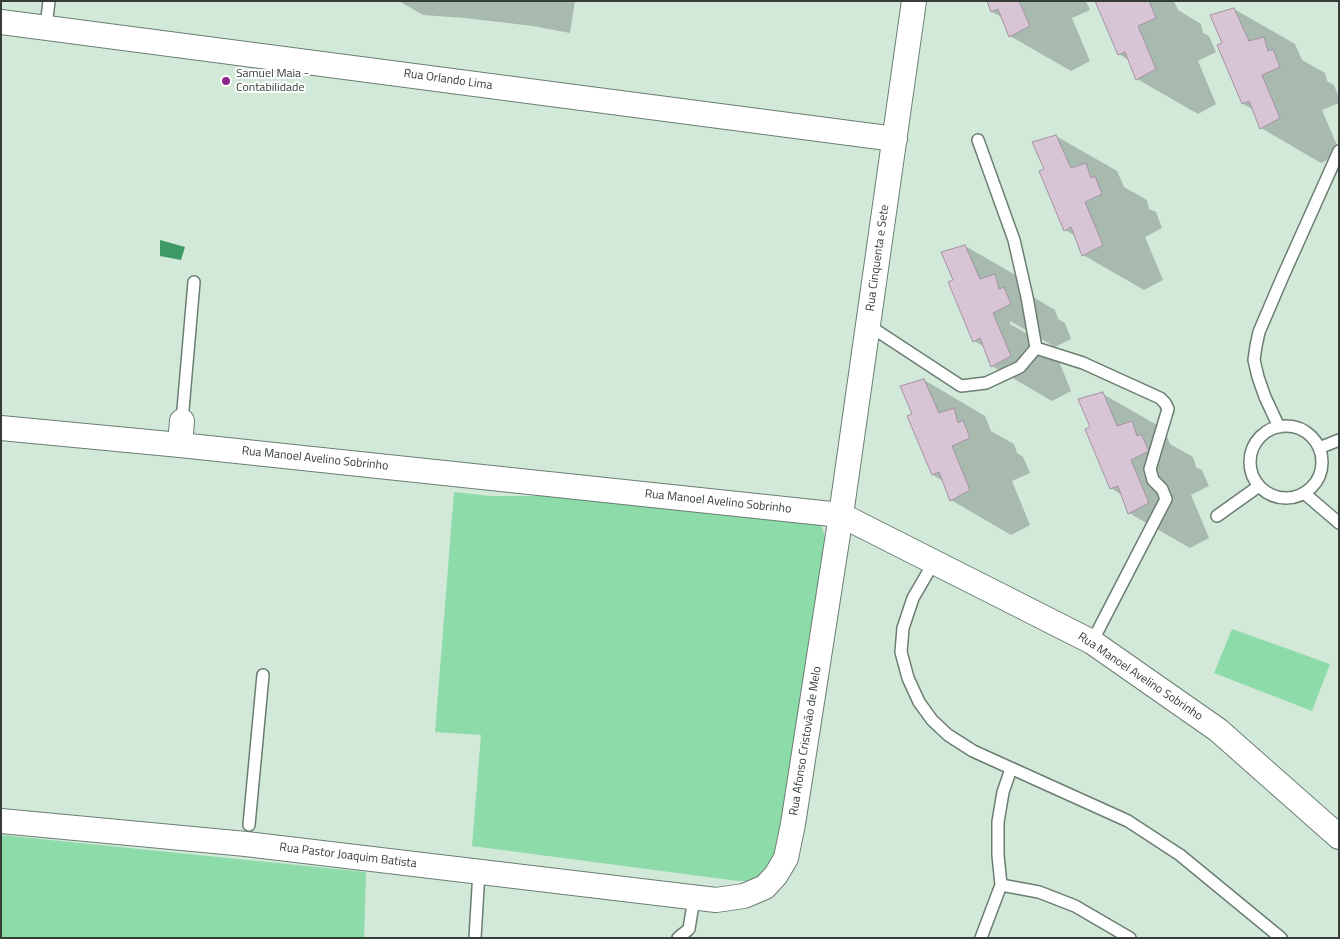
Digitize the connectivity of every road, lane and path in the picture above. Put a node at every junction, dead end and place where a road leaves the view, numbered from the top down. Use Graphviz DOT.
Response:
graph roads {
  1 [pos="49,1"];
  2 [pos="914,1"];
  3 [pos="1,22"];
  4 [pos="46,27"];
  5 [pos="895,140"];
  6 [pos="978,140"];
  7 [pos="1339,151"];
  8 [pos="194,282"];
  9 [pos="868,325"];
  10 [pos="1036,348"];
  11 [pos="182,421"];
  12 [pos="1279,427"];
  13 [pos="1,428"];
  14 [pos="1339,440"];
  15 [pos="180,444"];
  16 [pos="1319,448"];
  17 [pos="1260,486"];
  18 [pos="1304,493"];
  19 [pos="841,515"];
  20 [pos="1217,516"];
  21 [pos="1339,523"];
  22 [pos="934,562"];
  23 [pos="1092,642"];
  24 [pos="263,675"];
  25 [pos="1011,769"];
  26 [pos="1,821"];
  27 [pos="248,834"];
  28 [pos="1339,837"];
  29 [pos="479,872"];
  30 [pos="1001,885"];
  31 [pos="694,898"];
  32 [pos="475,938"];
  33 [pos="678,938"];
  34 [pos="981,938"];
  35 [pos="1130,938"];
  36 [pos="1281,938"];
  1 -- 4 [label="lane"];
  2 -- 5 [label="street, Rua Cinquenta e Sete"];
  3 -- 4 [label="street, Rua Orlando Lima"];
  4 -- 5 [label="street, Rua Orlando Lima"];
  5 -- 9 [label="street, Rua Cinquenta e Sete"];
  6 -- 10 [label="lane"];
  7 -- 12 [label="lane"];
  8 -- 11 [label="lane"];
  9 -- 10 [label="lane"];
  9 -- 19 [label="street, Rua Cinquenta e Sete"];
  10 -- 23 [label="lane"];
  11 -- 15 [label="street"];
  12 -- 16 [label="lane"];
  12 -- 17 [label="lane"];
  13 -- 15 [label="street, Rua Manoel Avelino Sobrinho"];
  14 -- 16 [label="lane"];
  15 -- 19 [label="street, Rua Manoel Avelino Sobrinho"];
  16 -- 18 [label="lane"];
  17 -- 18 [label="lane"];
  17 -- 20 [label="lane"];
  18 -- 21 [label="lane"];
  19 -- 22 [label="street, Rua Manoel Avelino Sobrinho"];
  19 -- 31 [label="street, Rua Afonso Cristovão de Melo"];
  22 -- 23 [label="street, Rua Manoel Avelino Sobrinho"];
  22 -- 25 [label="lane"];
  23 -- 28 [label="street, Rua Manoel Avelino Sobrinho"];
  24 -- 27 [label="lane"];
  25 -- 30 [label="lane"];
  25 -- 36 [label="lane"];
  26 -- 27 [label="street, Rua Pastor Joaquim Batista"];
  27 -- 29 [label="street, Rua Pastor Joaquim Batista"];
  29 -- 31 [label="street, Rua Pastor Joaquim Batista"];
  29 -- 32 [label="lane"];
  30 -- 34 [label="lane"];
  30 -- 35 [label="lane"];
  31 -- 33 [label="lane"];
}
